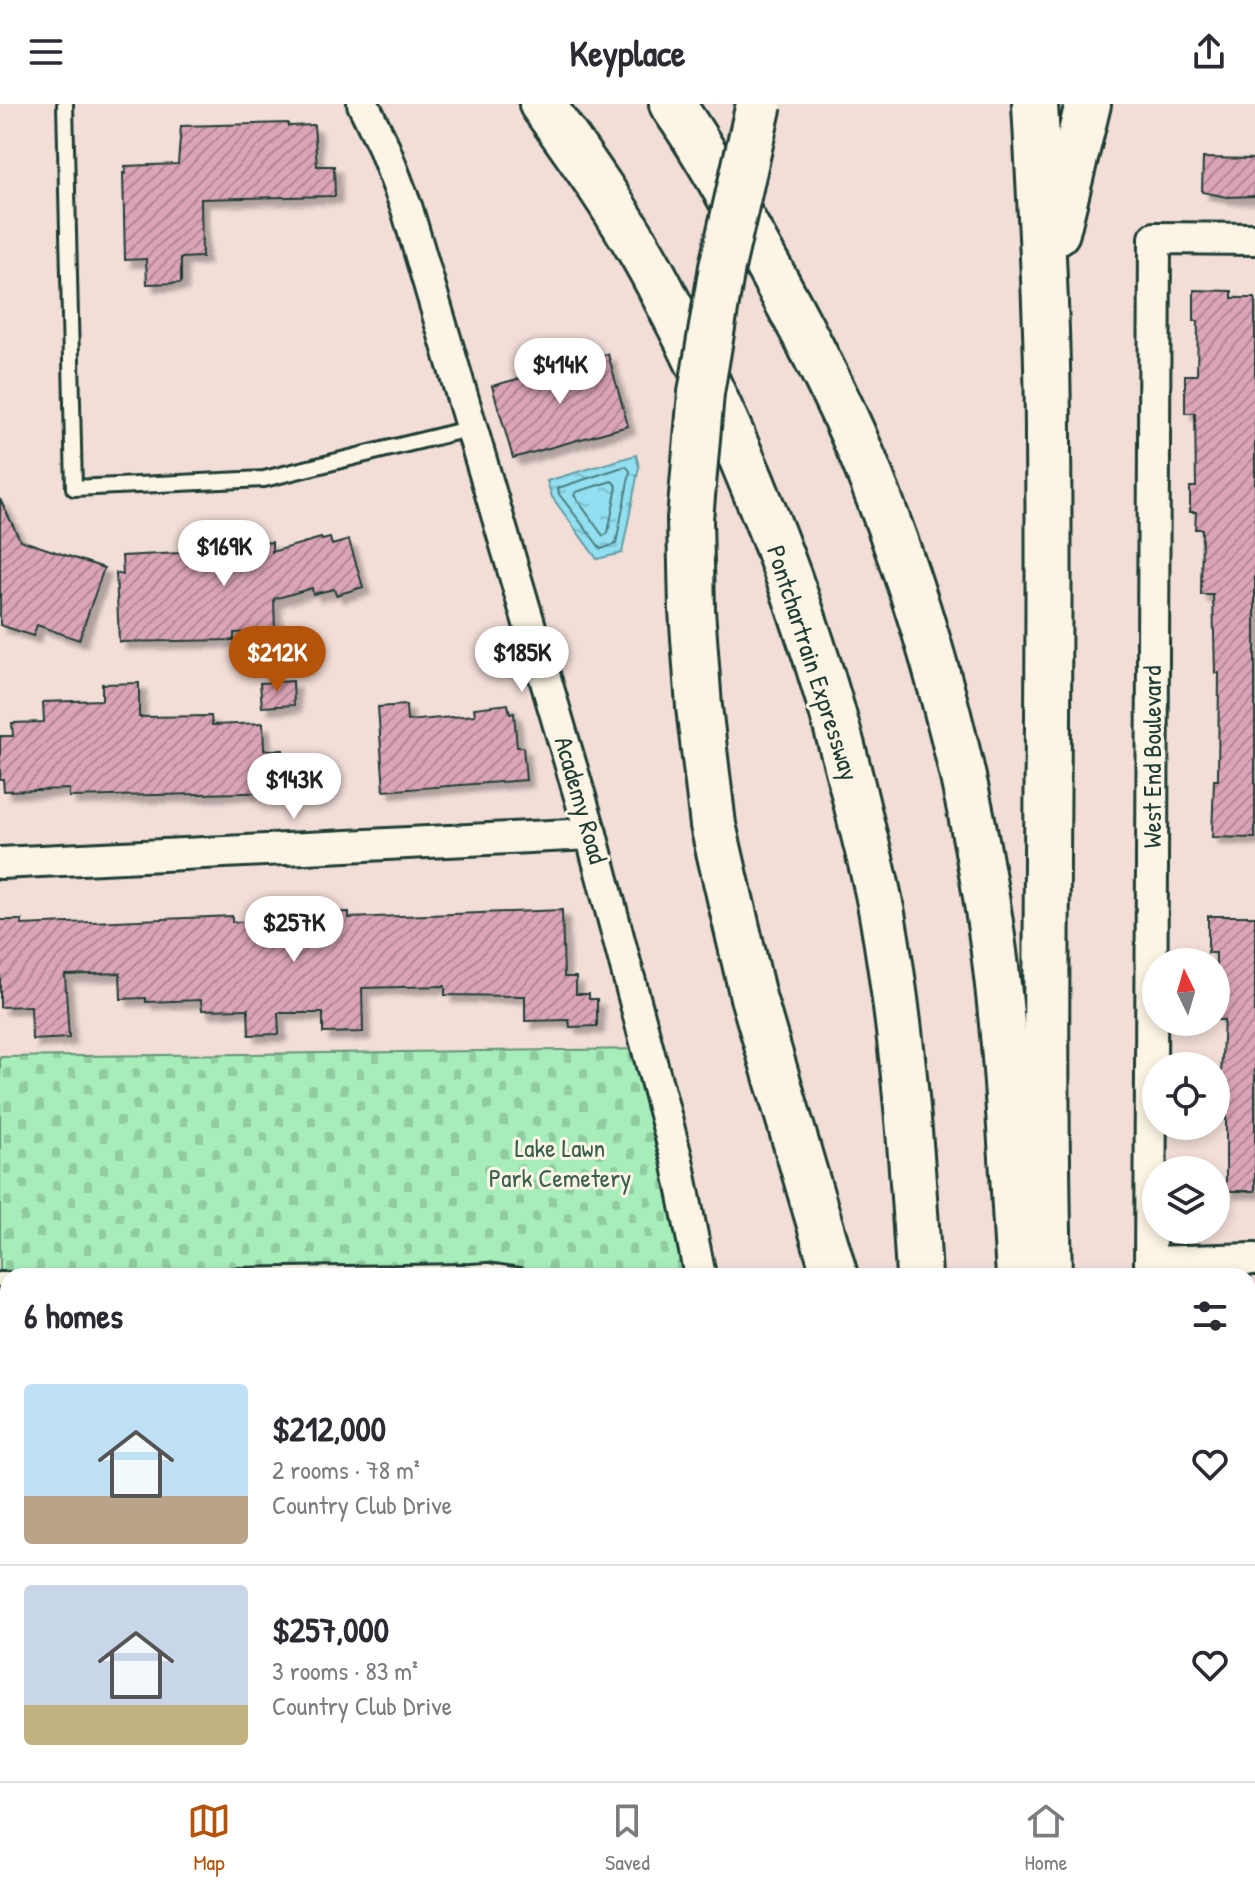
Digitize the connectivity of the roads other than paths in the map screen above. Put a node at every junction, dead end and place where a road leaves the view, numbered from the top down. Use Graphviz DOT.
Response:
graph roads {
  1 [pos="65,104"];
  2 [pos="363,104"];
  3 [pos="542,104"];
  4 [pos="672,104"];
  5 [pos="759,104"];
  6 [pos="1035,104"];
  7 [pos="1088,104"];
  8 [pos="1255,239"];
  9 [pos="1045,293"];
  10 [pos="472,428"];
  11 [pos="591,834"];
  12 [pos="0,863"];
  13 [pos="1255,1259"];
  14 [pos="698,1268"];
  15 [pos="833,1268"];
  16 [pos="919,1268"];
  17 [pos="1018,1268"];
  18 [pos="1049,1268"];
  19 [pos="1150,1268"];
  20 [pos="1160,1268"];
  1 -- 10 [label="lane"];
  2 -- 10 [label="street, Academy Road"];
  3 -- 16 [label="highway, Pontchartrain Expressway"];
  4 -- 17 [label="highway"];
  5 -- 15 [label="highway, bridge"];
  6 -- 9 [label="highway"];
  7 -- 9 [label="highway"];
  8 -- 19 [label="street, West End Boulevard"];
  9 -- 18 [label="highway"];
  10 -- 11 [label="street, Academy Road"];
  11 -- 12 [label="street"];
  11 -- 14 [label="street, Academy Road"];
  13 -- 20 [label="street"];
}
